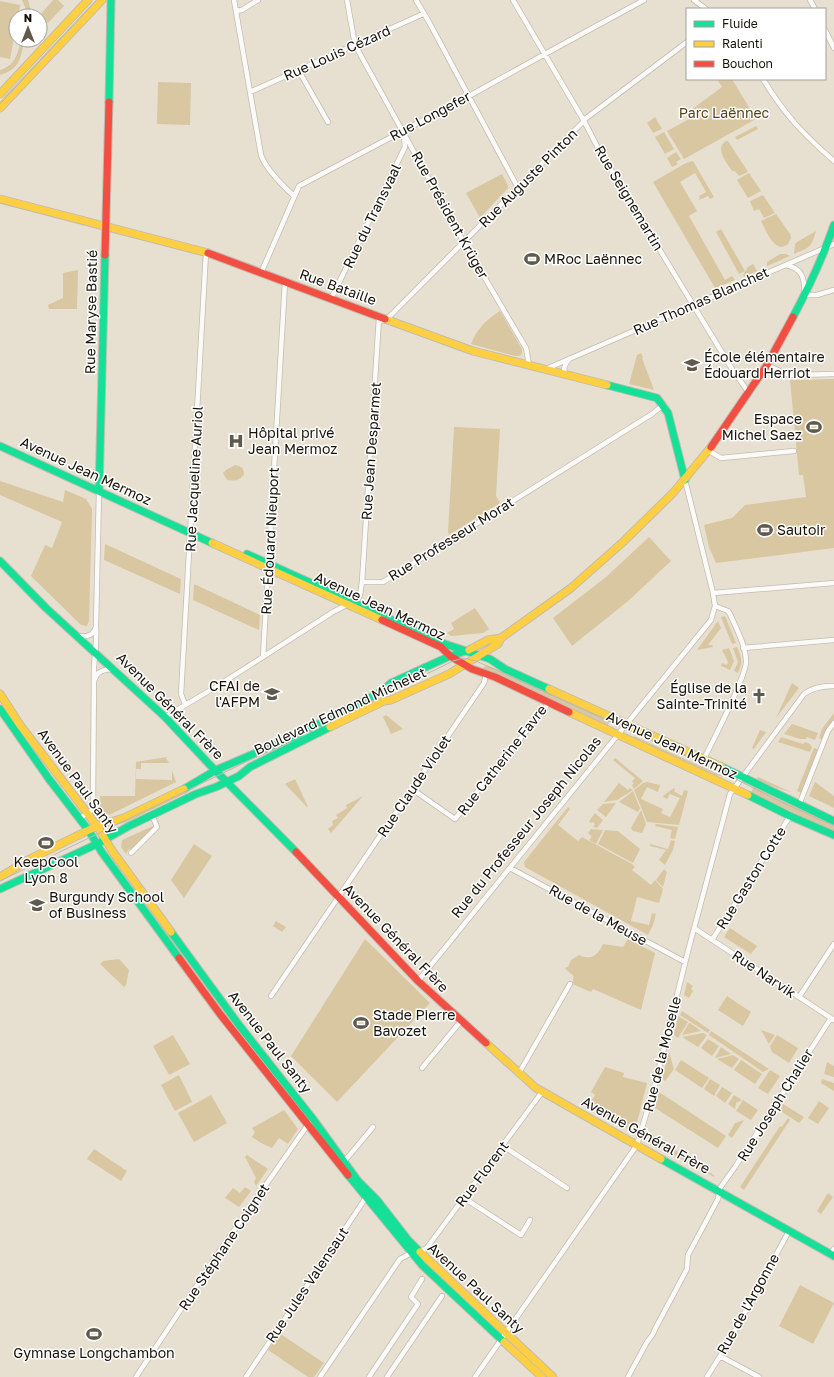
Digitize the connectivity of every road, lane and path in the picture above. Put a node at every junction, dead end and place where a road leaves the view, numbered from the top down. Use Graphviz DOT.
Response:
graph roads {
  1 [pos="88,0"];
  2 [pos="102,0"];
  3 [pos="111,0"];
  4 [pos="234,0"];
  5 [pos="258,0"];
  6 [pos="347,0"];
  7 [pos="416,0"];
  8 [pos="513,0"];
  9 [pos="644,0"];
  10 [pos="694,0"];
  11 [pos="810,0"];
  12 [pos="705,8"];
  13 [pos="812,8"];
  14 [pos="236,11"];
  15 [pos="423,14"];
  16 [pos="826,32"];
  17 [pos="686,43"];
  18 [pos="355,45"];
  19 [pos="834,48"];
  20 [pos="545,54"];
  21 [pos="299,71"];
  22 [pos="764,80"];
  23 [pos="250,92"];
  24 [pos="0,94"];
  25 [pos="469,96"];
  26 [pos="0,108"];
  27 [pos="584,121"];
  28 [pos="328,122"];
  29 [pos="402,131"];
  30 [pos="834,161"];
  31 [pos="518,188"];
  32 [pos="294,196"];
  33 [pos="0,199"];
  34 [pos="106,225"];
  35 [pos="834,225"];
  36 [pos="464,242"];
  37 [pos="834,244"];
  38 [pos="826,248"];
  39 [pos="206,252"];
  40 [pos="786,265"];
  41 [pos="261,273"];
  42 [pos="285,282"];
  43 [pos="834,290"];
  44 [pos="805,295"];
  45 [pos="331,299"];
  46 [pos="693,305"];
  47 [pos="379,318"];
  48 [pos="387,319"];
  49 [pos="569,359"];
  50 [pos="529,365"];
  51 [pos="767,365"];
  52 [pos="545,369"];
  53 [pos="834,374"];
  54 [pos="565,375"];
  55 [pos="749,393"];
  56 [pos="662,406"];
  57 [pos="0,440"];
  58 [pos="0,446"];
  59 [pos="709,451"];
  60 [pos="794,451"];
  61 [pos="685,480"];
  62 [pos="99,488"];
  63 [pos="191,531"];
  64 [pos="0,561"];
  65 [pos="268,566"];
  66 [pos="362,582"];
  67 [pos="834,583"];
  68 [pos="713,593"];
  69 [pos="351,603"];
  70 [pos="715,606"];
  71 [pos="96,626"];
  72 [pos="77,636"];
  73 [pos="501,638"];
  74 [pos="834,640"];
  75 [pos="743,648"];
  76 [pos="95,652"];
  77 [pos="466,652"];
  78 [pos="479,655"];
  79 [pos="450,656"];
  80 [pos="263,657"];
  81 [pos="464,665"];
  82 [pos="114,668"];
  83 [pos="486,674"];
  84 [pos="834,686"];
  85 [pos="94,689"];
  86 [pos="0,694"];
  87 [pos="548,702"];
  88 [pos="185,704"];
  89 [pos="0,709"];
  90 [pos="165,717"];
  91 [pos="626,723"];
  92 [pos="834,723"];
  93 [pos="617,734"];
  94 [pos="704,759"];
  95 [pos="216,770"];
  96 [pos="743,777"];
  97 [pos="227,781"];
  98 [pos="734,788"];
  99 [pos="412,789"];
  100 [pos="799,805"];
  101 [pos="87,814"];
  102 [pos="152,815"];
  103 [pos="790,816"];
  104 [pos="79,819"];
  105 [pos="834,821"];
  106 [pos="97,826"];
  107 [pos="88,831"];
  108 [pos="834,835"];
  109 [pos="105,840"];
  110 [pos="97,844"];
  111 [pos="132,853"];
  112 [pos="510,868"];
  113 [pos="0,878"];
  114 [pos="0,889"];
  115 [pos="140,889"];
  116 [pos="131,892"];
  117 [pos="338,897"];
  118 [pos="694,928"];
  119 [pos="712,940"];
  120 [pos="834,944"];
  121 [pos="685,962"];
  122 [pos="418,981"];
  123 [pos="570,984"];
  124 [pos="271,996"];
  125 [pos="799,997"];
  126 [pos="832,1019"];
  127 [pos="461,1021"];
  128 [pos="422,1068"];
  129 [pos="520,1073"];
  130 [pos="542,1092"];
  131 [pos="311,1122"];
  132 [pos="373,1127"];
  133 [pos="637,1145"];
  134 [pos="503,1146"];
  135 [pos="342,1164"];
  136 [pos="567,1188"];
  137 [pos="719,1192"];
  138 [pos="368,1195"];
  139 [pos="464,1198"];
  140 [pos="530,1220"];
  141 [pos="789,1231"];
  142 [pos="415,1252"];
  143 [pos="833,1253"];
  144 [pos="422,1279"];
  145 [pos="442,1296"];
  146 [pos="504,1336"];
  147 [pos="720,1356"];
  148 [pos="136,1377"];
  149 [pos="246,1377"];
  150 [pos="320,1377"];
  151 [pos="368,1377"];
  152 [pos="387,1377"];
  153 [pos="475,1377"];
  154 [pos="542,1377"];
  155 [pos="553,1377"];
  156 [pos="628,1377"];
  157 [pos="707,1377"];
  158 [pos="759,1377"];
  1 -- 24 [label="street"];
  2 -- 26 [label="street"];
  3 -- 34 [label="street, Rue Maryse Bastié"];
  4 -- 14 [label="street"];
  5 -- 14 [label="street"];
  6 -- 18 [label="street, Rue Président Krüger"];
  7 -- 15 [label="street"];
  8 -- 20 [label="street, Rue Seignemartin"];
  9 -- 20 [label="street, Rue Longefer"];
  10 -- 12 [label="street"];
  11 -- 13 [label="street"];
  14 -- 23 [label="street"];
  15 -- 18 [label="street, Rue Louis Cézard"];
  15 -- 25 [label="street"];
  16 -- 19 [label="street"];
  17 -- 27 [label="street, Rue Auguste Pinton"];
  18 -- 21 [label="street, Rue Louis Cézard"];
  18 -- 29 [label="street, Rue Président Krüger"];
  20 -- 25 [label="street, Rue Longefer"];
  20 -- 27 [label="street, Rue Seignemartin"];
  21 -- 23 [label="street, Rue Louis Cézard"];
  21 -- 28 [label="street"];
  22 -- 30 [label="street"];
  23 -- 32 [label="street"];
  25 -- 29 [label="street, Rue Longefer"];
  25 -- 31 [label="street"];
  27 -- 31 [label="street, Rue Auguste Pinton"];
  27 -- 46 [label="street, Rue Seignemartin"];
  29 -- 32 [label="street, Rue Longefer"];
  29 -- 36 [label="street, Rue Président Krüger"];
  29 -- 45 [label="street, Rue du Transvaal"];
  31 -- 36 [label="street, Rue Auguste Pinton"];
  32 -- 41 [label="street, Rue Longefer"];
  33 -- 34 [label="street, Rue Bataille"];
  34 -- 39 [label="street, Rue Bataille"];
  34 -- 62 [label="street, Rue Maryse Bastié"];
  35 -- 38 [label="street"];
  36 -- 48 [label="street, Rue Auguste Pinton"];
  36 -- 50 [label="street, Rue Président Krüger"];
  37 -- 38 [label="street, Rue Thomas Blanchet"];
  38 -- 40 [label="street, Rue Thomas Blanchet"];
  38 -- 44 [label="street"];
  39 -- 41 [label="street, Rue Bataille"];
  39 -- 63 [label="street, Rue Jacqueline Auriol"];
  40 -- 44 [label="street"];
  40 -- 46 [label="street, Rue Thomas Blanchet"];
  41 -- 42 [label="street, Rue Bataille"];
  42 -- 45 [label="street, Rue Bataille"];
  42 -- 65 [label="street, Rue Édouard Nieuport"];
  43 -- 44 [label="street"];
  44 -- 51 [label="street"];
  45 -- 47 [label="street, Rue Bataille"];
  46 -- 49 [label="street, Rue Thomas Blanchet"];
  46 -- 55 [label="street, Rue Seignemartin"];
  47 -- 48 [label="street, Rue Bataille"];
  47 -- 66 [label="street, Rue Jean Desparmet"];
  48 -- 50 [label="street, Rue Bataille"];
  49 -- 52 [label="street, Rue Thomas Blanchet"];
  49 -- 54 [label="street"];
  50 -- 52 [label="street, Rue Bataille"];
  51 -- 53 [label="street"];
  51 -- 55 [label="street"];
  52 -- 54 [label="street, Rue Bataille"];
  54 -- 56 [label="street, Rue Bataille"];
  55 -- 59 [label="street"];
  56 -- 61 [label="street"];
  56 -- 66 [label="street, Rue Professeur Morat"];
  57 -- 62 [label="street, Avenue Jean Mermoz"];
  58 -- 62 [label="street, Avenue Jean Mermoz"];
  59 -- 60 [label="street"];
  59 -- 61 [label="street"];
  61 -- 68 [label="street"];
  61 -- 73 [label="street"];
  62 -- 63 [label="street, Avenue Jean Mermoz"];
  62 -- 71 [label="street, Rue Maryse Bastié"];
  63 -- 65 [label="street, Avenue Jean Mermoz"];
  63 -- 88 [label="street, Rue Jacqueline Auriol"];
  64 -- 72 [label="street, Avenue Général Frère"];
  65 -- 69 [label="street, Avenue Jean Mermoz"];
  65 -- 80 [label="street, Rue Édouard Nieuport"];
  66 -- 69 [label="street"];
  67 -- 68 [label="street"];
  68 -- 70 [label="street"];
  69 -- 77 [label="street, Avenue Jean Mermoz"];
  69 -- 79 [label="street, Avenue Jean Mermoz"];
  69 -- 80 [label="street"];
  70 -- 75 [label="street"];
  70 -- 91 [label="street, Rue du Professeur Joseph Nicolas"];
  71 -- 72 [label="street"];
  71 -- 76 [label="street, Rue Maryse Bastié"];
  72 -- 76 [label="street, Avenue Général Frère"];
  73 -- 77 [label="street"];
  73 -- 78 [label="street, Boulevard Edmond Michelet"];
  74 -- 75 [label="street"];
  75 -- 94 [label="street"];
  76 -- 82 [label="street, Avenue Général Frère"];
  76 -- 85 [label="street, Rue Maryse Bastié"];
  77 -- 78 [label="street, Avenue Jean Mermoz"];
  77 -- 79 [label="street, Boulevard Edmond Michelet"];
  78 -- 81 [label="street, Boulevard Edmond Michelet"];
  78 -- 91 [label="street, Avenue Jean Mermoz"];
  79 -- 81 [label="street, Avenue Jean Mermoz"];
  79 -- 95 [label="street, Boulevard Edmond Michelet"];
  80 -- 88 [label="street"];
  81 -- 83 [label="street, Avenue Jean Mermoz"];
  81 -- 97 [label="street, Boulevard Edmond Michelet"];
  82 -- 85 [label="street, Rue Maryse Bastié"];
  82 -- 90 [label="street, Avenue Général Frère"];
  83 -- 87 [label="street, Avenue Jean Mermoz"];
  83 -- 99 [label="street, Rue Claude Violet"];
  84 -- 96 [label="street, Rue de la Moselle"];
  85 -- 101 [label="street, Rue Maryse Bastié"];
  86 -- 101 [label="street, Avenue Paul Santy"];
  87 -- 93 [label="street, Avenue Jean Mermoz"];
  87 -- 99 [label="street, Rue Catherine Favre"];
  88 -- 90 [label="street"];
  89 -- 104 [label="street, Avenue Paul Santy"];
  90 -- 95 [label="street, Avenue Général Frère"];
  91 -- 93 [label="street, Rue du Professeur Joseph Nicolas"];
  91 -- 94 [label="street, Avenue Jean Mermoz"];
  92 -- 100 [label="street"];
  93 -- 98 [label="street, Avenue Jean Mermoz"];
  93 -- 112 [label="street, Rue du Professeur Joseph Nicolas"];
  94 -- 96 [label="street, Avenue Jean Mermoz"];
  95 -- 97 [label="street, Avenue Général Frère"];
  95 -- 106 [label="street, Boulevard Edmond Michelet"];
  96 -- 98 [label="street, Rue de la Moselle"];
  96 -- 100 [label="street, Avenue Jean Mermoz"];
  97 -- 102 [label="street, Boulevard Edmond Michelet"];
  97 -- 117 [label="street, Avenue Général Frère"];
  98 -- 103 [label="street, Avenue Jean Mermoz"];
  98 -- 118 [label="street, Rue de la Moselle"];
  99 -- 117 [label="street, Rue Claude Violet"];
  100 -- 105 [label="street, Avenue Jean Mermoz"];
  101 -- 104 [label="street"];
  101 -- 106 [label="street, Avenue Paul Santy"];
  102 -- 109 [label="street, Boulevard Edmond Michelet"];
  102 -- 111 [label="street"];
  103 -- 108 [label="street, Avenue Jean Mermoz"];
  103 -- 119 [label="street, Rue Gaston Cotte"];
  104 -- 107 [label="street, Avenue Paul Santy"];
  106 -- 107 [label="street, Boulevard Edmond Michelet"];
  106 -- 109 [label="street, Avenue Paul Santy"];
  107 -- 110 [label="street, Avenue Paul Santy"];
  107 -- 113 [label="street, Boulevard Edmond Michelet"];
  109 -- 110 [label="street, Boulevard Edmond Michelet"];
  109 -- 115 [label="street, Avenue Paul Santy"];
  110 -- 114 [label="street, Boulevard Edmond Michelet"];
  110 -- 116 [label="street, Avenue Paul Santy"];
  112 -- 121 [label="street, Rue de la Meuse"];
  112 -- 122 [label="street, Rue du Professeur Joseph Nicolas"];
  115 -- 116 [label="street"];
  115 -- 131 [label="street, Avenue Paul Santy"];
  116 -- 131 [label="street, Avenue Paul Santy"];
  117 -- 122 [label="street, Avenue Général Frère"];
  117 -- 124 [label="street, Rue Claude Violet"];
  118 -- 119 [label="street, Rue Narvik"];
  118 -- 121 [label="street, Rue de la Moselle"];
  119 -- 125 [label="street, Rue Narvik"];
  120 -- 125 [label="street"];
  121 -- 133 [label="street, Rue de la Moselle"];
  122 -- 127 [label="street, Avenue Général Frère"];
  123 -- 129 [label="street"];
  125 -- 126 [label="street, Rue Narvik"];
  126 -- 137 [label="street, Rue Joseph Chalier"];
  127 -- 128 [label="street"];
  127 -- 129 [label="street, Avenue Général Frère"];
  129 -- 130 [label="street, Avenue Général Frère"];
  130 -- 133 [label="street, Avenue Général Frère"];
  130 -- 134 [label="street, Rue Florent"];
  131 -- 135 [label="street, Avenue Paul Santy"];
  131 -- 148 [label="street, Rue Stéphane Coignet"];
  132 -- 135 [label="street"];
  133 -- 137 [label="street, Avenue Général Frère"];
  133 -- 146 [label="street, Rue de la Moselle"];
  134 -- 136 [label="street"];
  134 -- 139 [label="street, Rue Florent"];
  135 -- 138 [label="street, Avenue Paul Santy"];
  137 -- 141 [label="street, Avenue Général Frère"];
  137 -- 156 [label="street, Rue Joseph Chalier"];
  138 -- 142 [label="street, Avenue Paul Santy"];
  138 -- 149 [label="street, Rue Jules Valensaut"];
  139 -- 140 [label="street"];
  139 -- 142 [label="street, Rue Florent"];
  141 -- 143 [label="street, Avenue Général Frère"];
  141 -- 147 [label="street, Rue de l'Argonne"];
  142 -- 146 [label="street, Avenue Paul Santy"];
  142 -- 150 [label="street, Rue Florent"];
  144 -- 151 [label="street"];
  145 -- 152 [label="street"];
  146 -- 153 [label="street, Rue de la Moselle"];
  146 -- 154 [label="street, Avenue Paul Santy"];
  146 -- 155 [label="street, Avenue Paul Santy"];
  147 -- 157 [label="street, Rue de l'Argonne"];
  147 -- 158 [label="street"];
}
